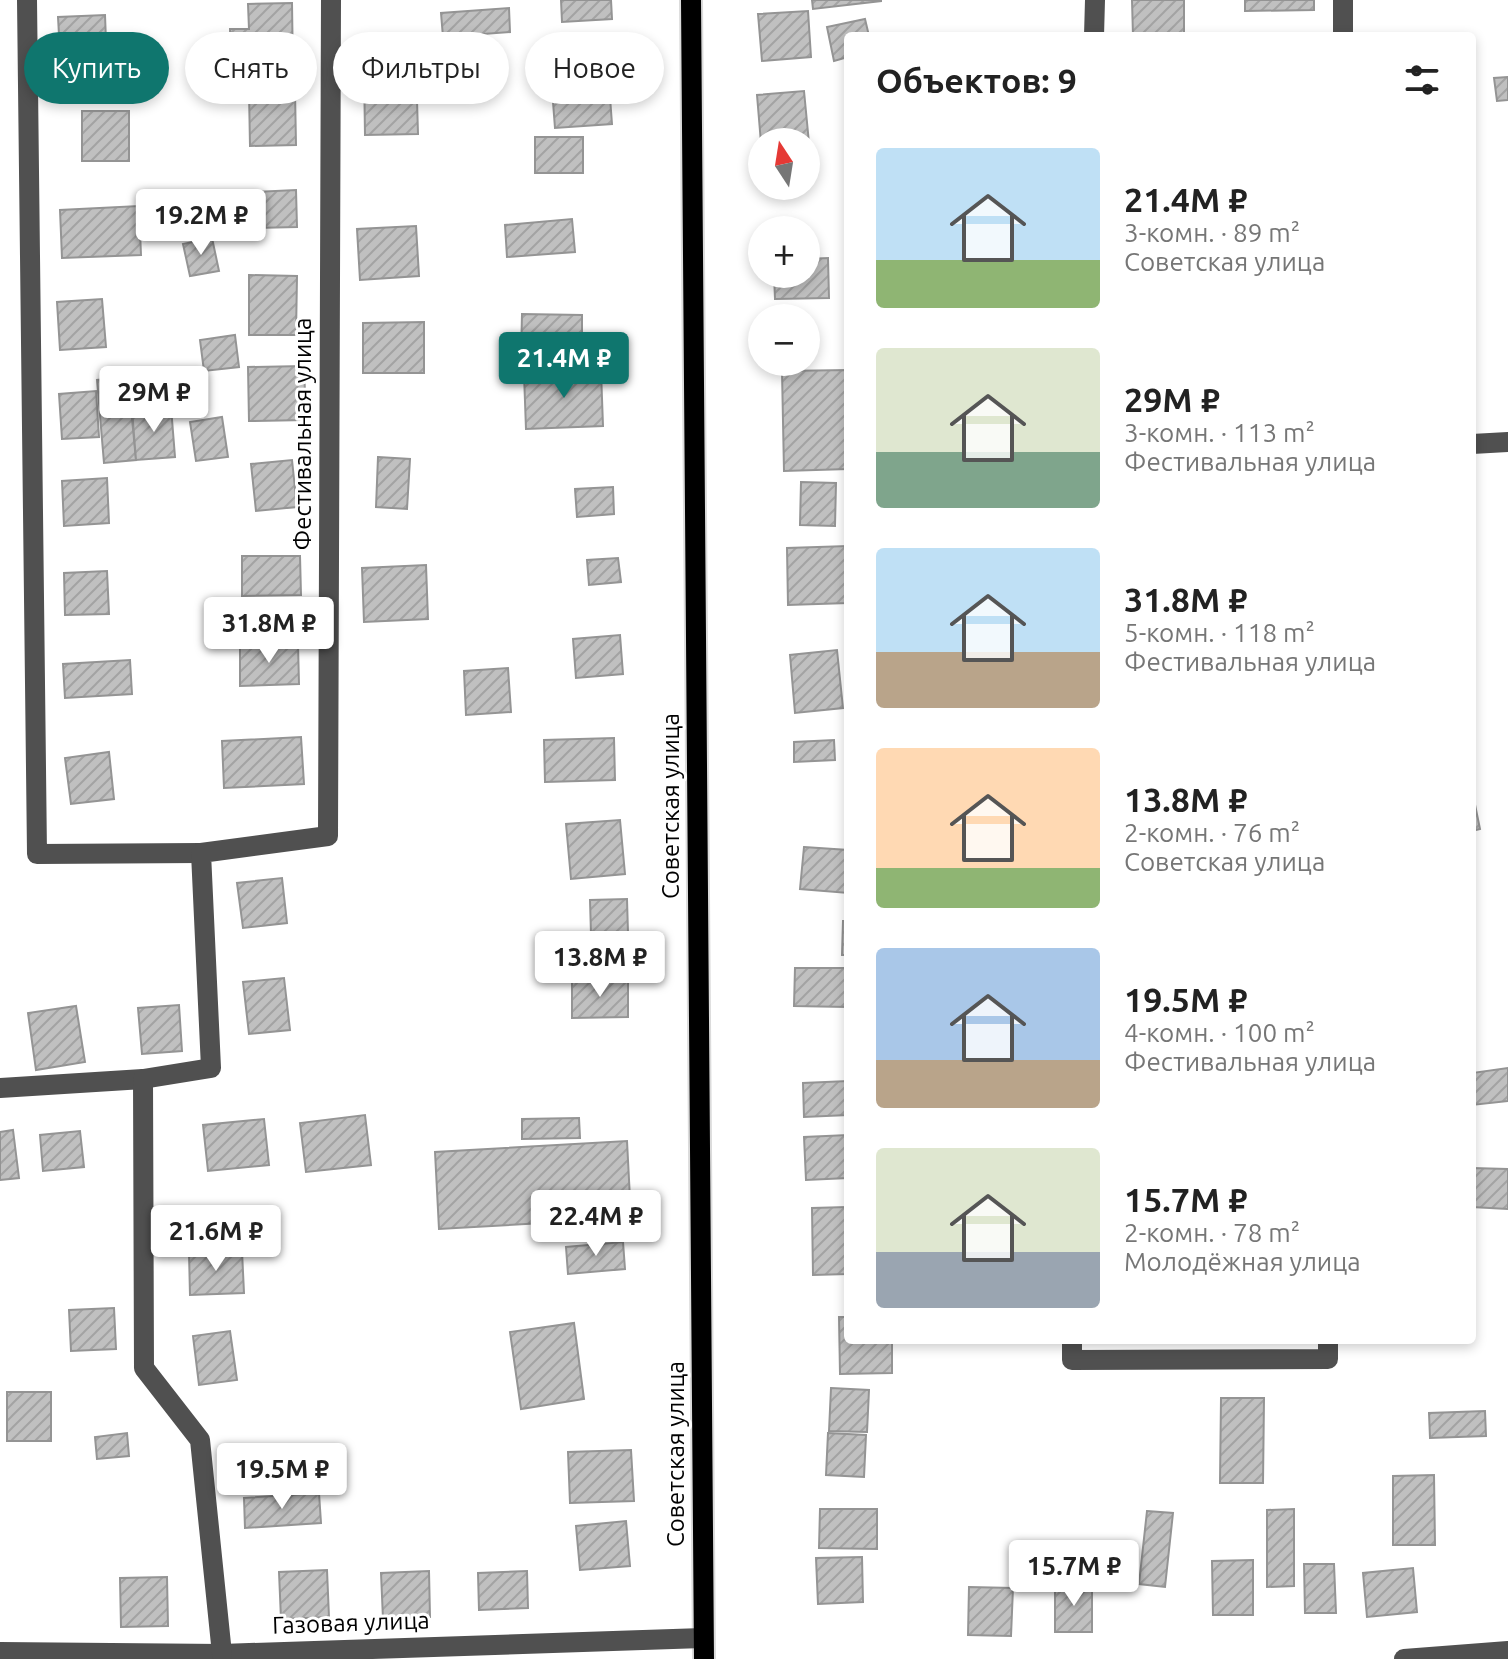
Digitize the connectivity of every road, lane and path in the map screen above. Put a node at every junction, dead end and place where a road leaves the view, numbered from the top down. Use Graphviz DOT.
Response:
graph roads {
  1 [pos="27,0"];
  2 [pos="331,0"];
  3 [pos="691,0"];
  4 [pos="1095,0"];
  5 [pos="1343,0"];
  6 [pos="1094,32"];
  7 [pos="1343,32"];
  8 [pos="1508,442"];
  9 [pos="1476,444"];
  10 [pos="201,853"];
  11 [pos="143,1079"];
  12 [pos="0,1088"];
  13 [pos="1072,1344"];
  14 [pos="1328,1344"];
  15 [pos="703,1638"];
  16 [pos="1508,1651"];
  17 [pos="0,1652"];
  18 [pos="222,1654"];
  19 [pos="704,1659"];
  20 [pos="1404,1659"];
  1 -- 10 [label="street, Фестивальная улица"];
  2 -- 10 [label="street, Фестивальная улица"];
  3 -- 15 [label="main road, Советская улица"];
  4 -- 6 [label="street"];
  5 -- 7 [label="street"];
  8 -- 9 [label="street"];
  10 -- 11 [label="street"];
  11 -- 12 [label="street"];
  11 -- 18 [label="street"];
  13 -- 14 [label="street"];
  15 -- 18 [label="street, Газовая улица"];
  15 -- 19 [label="main road, Советская улица"];
  16 -- 20 [label="street"];
  17 -- 18 [label="street, Газовая улица"];
}
